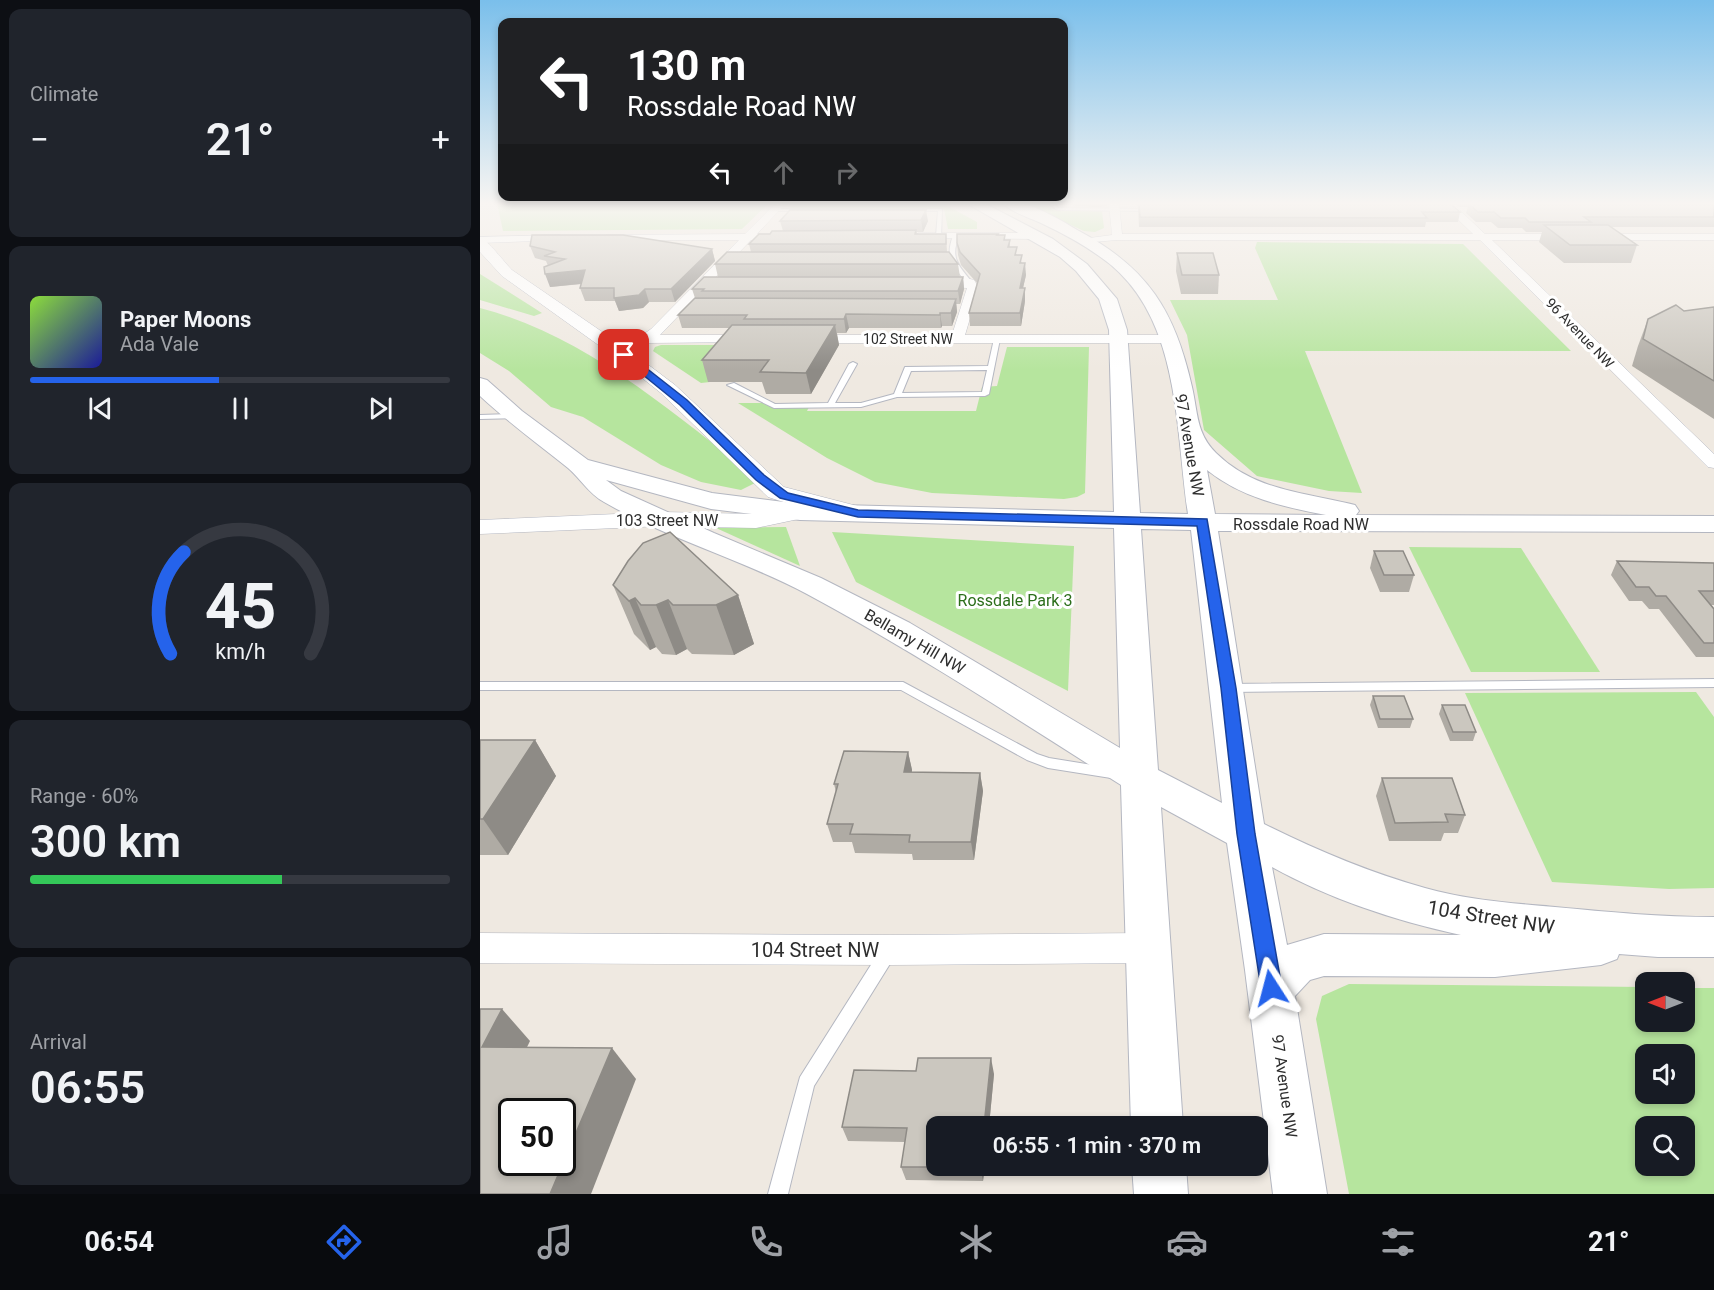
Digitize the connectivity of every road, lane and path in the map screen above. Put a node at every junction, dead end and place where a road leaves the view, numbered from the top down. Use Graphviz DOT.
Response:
graph roads {
  1 [pos="492,259"];
  2 [pos="731,259"];
  3 [pos="1070,259"];
  4 [pos="1110,259"];
  5 [pos="1505,259"];
  6 [pos="940,260"];
  7 [pos="952,260"];
  8 [pos="703,283"];
  9 [pos="721,283"];
  10 [pos="925,283"];
  11 [pos="970,283"];
  12 [pos="1119,338"];
  13 [pos="646,339"];
  14 [pos="757,339"];
  15 [pos="792,339"];
  16 [pos="957,339"];
  17 [pos="996,339"];
  18 [pos="1170,339"];
  19 [pos="615,349"];
  20 [pos="853,364"];
  21 [pos="990,368"];
  22 [pos="480,384"];
  23 [pos="731,385"];
  24 [pos="897,395"];
  25 [pos="830,406"];
  26 [pos="514,416"];
  27 [pos="480,417"];
  28 [pos="1189,435"];
  29 [pos="1714,463"];
  30 [pos="579,465"];
  31 [pos="800,512"];
  32 [pos="858,513"];
  33 [pos="662,519"];
  34 [pos="1129,521"];
  35 [pos="1203,522"];
  36 [pos="1407,524"];
  37 [pos="1714,524"];
  38 [pos="534,526"];
  39 [pos="480,527"];
  40 [pos="704,539"];
  41 [pos="1714,683"];
  42 [pos="480,686"];
  43 [pos="1228,688"];
  44 [pos="1142,779"];
  45 [pos="1246,834"];
  46 [pos="1658,937"];
  47 [pos="1714,937"];
  48 [pos="480,948"];
  49 [pos="1149,948"];
  50 [pos="890,950"];
  51 [pos="1271,988"];
  52 [pos="1157,1116"];
  53 [pos="1160,1176"];
  54 [pos="778,1194"];
  55 [pos="1161,1194"];
  56 [pos="1300,1194"];
  1 -- 19 [label="street, Rossdale Road NW"];
  2 -- 8 [label="street"];
  3 -- 12 [label="main road"];
  4 -- 18 [label="main road, 97 Avenue NW"];
  5 -- 29 [label="street, 96 Avenue NW"];
  6 -- 7 [label="lane"];
  7 -- 11 [label="lane"];
  8 -- 9 [label="street"];
  8 -- 13 [label="street"];
  10 -- 11 [label="street"];
  11 -- 16 [label="street"];
  12 -- 17 [label="street, 102 Street NW"];
  12 -- 18 [label="street, 102 Street NW"];
  12 -- 34 [label="main road"];
  13 -- 14 [label="street"];
  13 -- 19 [label="street"];
  15 -- 16 [label="street, 102 Street NW"];
  16 -- 17 [label="street, 102 Street NW"];
  17 -- 21 [label="lane"];
  18 -- 28 [label="main road, 97 Avenue NW"];
  19 -- 32 [label="street, Rossdale Road NW"];
  20 -- 25 [label="lane"];
  21 -- 24 [label="lane"];
  21 -- 24 [label="lane"];
  22 -- 26 [label="main road, Bellamy Hill NW"];
  23 -- 25 [label="lane"];
  24 -- 25 [label="lane"];
  26 -- 27 [label="lane"];
  26 -- 30 [label="main road, Bellamy Hill NW"];
  28 -- 35 [label="main road, 97 Avenue NW"];
  28 -- 36 [label="main road"];
  30 -- 31 [label="main road, Bellamy Hill NW"];
  30 -- 33 [label="main road, Bellamy Hill NW"];
  31 -- 32 [label="main road, Bellamy Hill NW"];
  31 -- 33 [label="street, 103 Street NW"];
  32 -- 34 [label="main road, Rossdale Road NW"];
  33 -- 38 [label="street, 103 Street NW"];
  33 -- 40 [label="main road, Bellamy Hill NW"];
  34 -- 35 [label="main road, Rossdale Road NW"];
  34 -- 44 [label="main road"];
  35 -- 36 [label="main road, Rossdale Road NW"];
  35 -- 43 [label="main road, 97 Avenue NW"];
  36 -- 37 [label="main road, Rossdale Road NW"];
  38 -- 39 [label="street, 103 Street NW"];
  38 -- 40 [label="street, 103 Street NW"];
  40 -- 44 [label="main road, Bellamy Hill NW"];
  41 -- 43 [label="lane"];
  42 -- 44 [label="lane"];
  43 -- 45 [label="main road, 97 Avenue NW"];
  44 -- 45 [label="main road, Bellamy Hill NW"];
  44 -- 49 [label="main road"];
  45 -- 46 [label="main road, 104 Street NW"];
  45 -- 51 [label="main road, 97 Avenue NW"];
  46 -- 47 [label="main road, 104 Street NW"];
  46 -- 51 [label="main road"];
  48 -- 50 [label="street, 104 Street NW"];
  49 -- 50 [label="street, 104 Street NW"];
  49 -- 52 [label="main road"];
  50 -- 54 [label="lane"];
  51 -- 56 [label="main road, 97 Avenue NW"];
  53 -- 55 [label="main road"];
}
